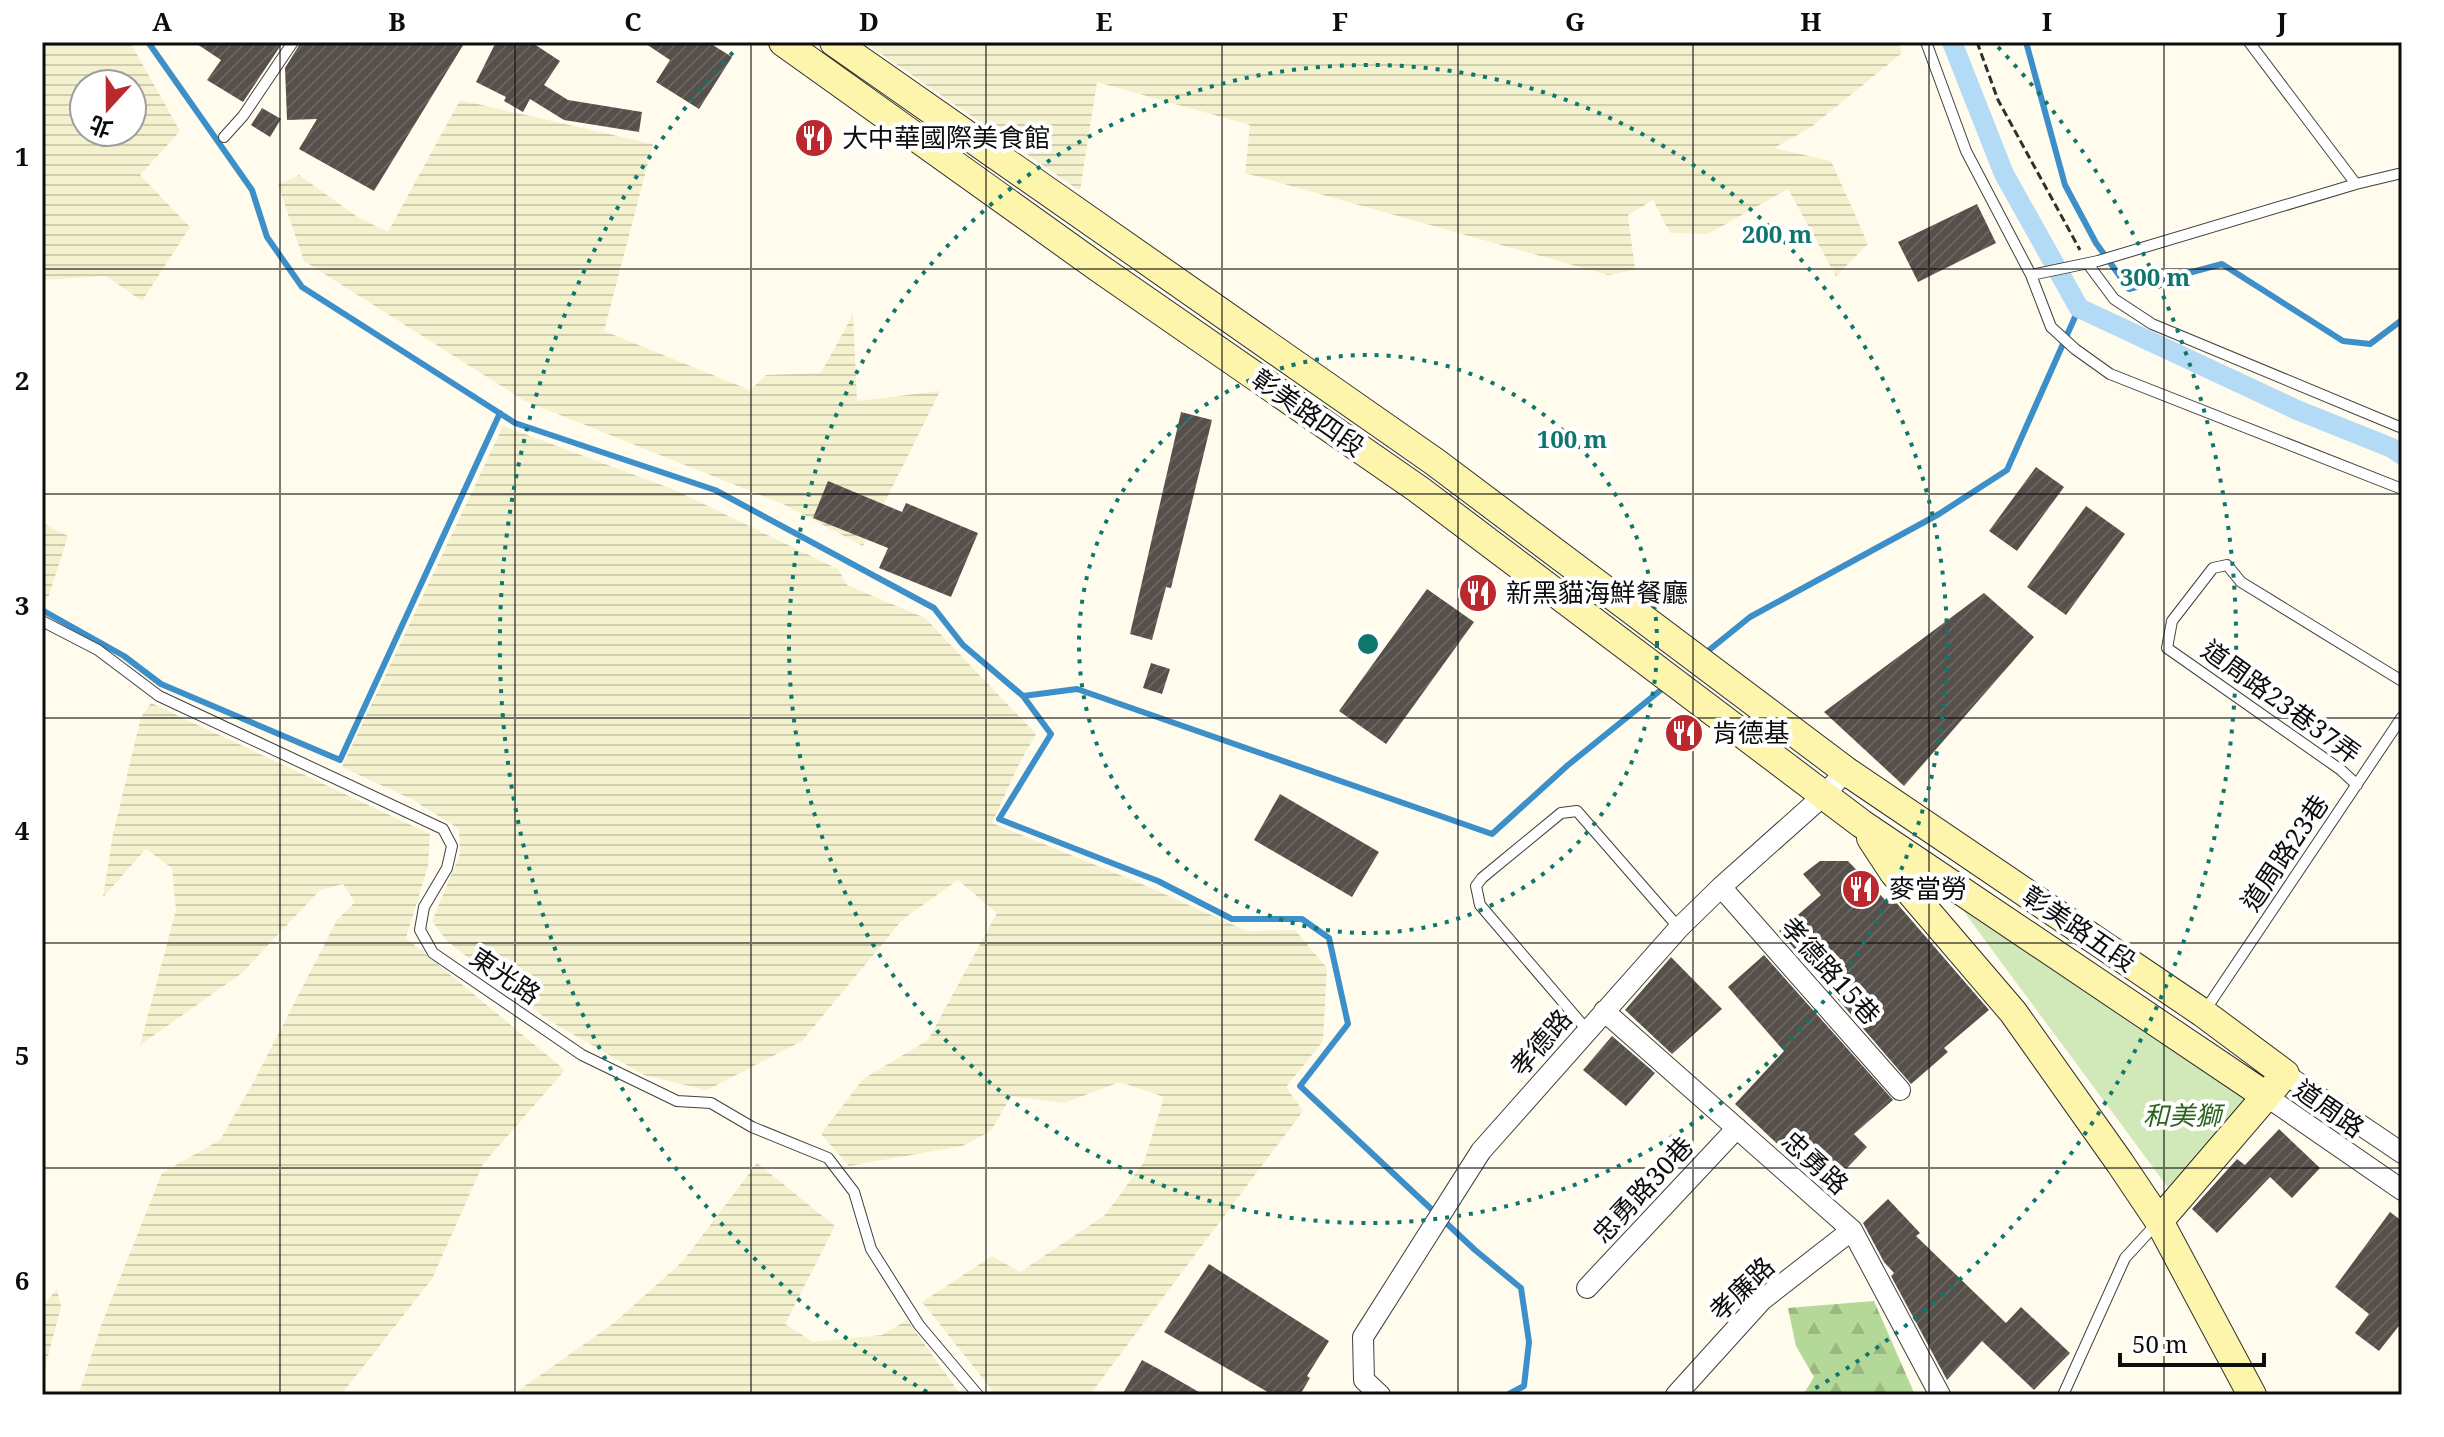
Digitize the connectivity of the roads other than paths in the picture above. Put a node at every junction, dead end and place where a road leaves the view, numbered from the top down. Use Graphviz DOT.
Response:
graph roads {
  1 [pos="293,42"];
  2 [pos="783,42"];
  3 [pos="834,42"];
  4 [pos="1926,42"];
  5 [pos="2249,42"];
  6 [pos="224,137"];
  7 [pos="2402,173"];
  8 [pos="2356,184"];
  9 [pos="1115,237"];
  10 [pos="2087,264"];
  11 [pos="1099,268"];
  12 [pos="2036,274"];
  13 [pos="2402,428"];
  14 [pos="1435,462"];
  15 [pos="1418,489"];
  16 [pos="2402,489"];
  17 [pos="42,621"];
  18 [pos="2402,681"];
  19 [pos="2402,717"];
  20 [pos="1846,771"];
  21 [pos="2357,785"];
  22 [pos="1823,796"];
  23 [pos="1862,824"];
  24 [pos="1721,887"];
  25 [pos="1679,928"];
  26 [pos="1604,1011"];
  27 [pos="2203,1013"];
  28 [pos="1587,1030"];
  29 [pos="2285,1074"];
  30 [pos="1900,1090"];
  31 [pos="2266,1096"];
  32 [pos="1737,1128"];
  33 [pos="2402,1153"];
  34 [pos="2402,1190"];
  35 [pos="2159,1221"];
  36 [pos="1852,1230"];
  37 [pos="1587,1288"];
  38 [pos="978,1395"];
  39 [pos="1380,1395"];
  40 [pos="1676,1395"];
  41 [pos="1940,1395"];
  42 [pos="2063,1395"];
  43 [pos="2252,1395"];
  1 -- 6 [label="lane"];
  2 -- 11 [label="main road, 彰美路四段"];
  3 -- 9 [label="main road, 彰美路四段"];
  4 -- 12 [label="lane"];
  5 -- 8 [label="lane"];
  7 -- 8 [label="lane"];
  8 -- 10 [label="lane"];
  9 -- 11 [label="main road"];
  9 -- 14 [label="main road, 彰美路四段"];
  10 -- 12 [label="lane"];
  10 -- 13 [label="lane"];
  11 -- 15 [label="main road, 彰美路四段"];
  12 -- 16 [label="lane"];
  14 -- 15 [label="main road"];
  14 -- 20 [label="main road, 彰美路四段"];
  15 -- 22 [label="main road, 彰美路四段"];
  17 -- 38 [label="lane, 東光路"];
  18 -- 21 [label="lane, 道周路23巷37弄"];
  19 -- 21 [label="lane, 道周路23巷"];
  20 -- 22 [label="street, 孝德路"];
  20 -- 27 [label="main road, 彰美路五段"];
  21 -- 27 [label="lane, 道周路23巷"];
  22 -- 23 [label="main road, 彰美路五段"];
  22 -- 24 [label="street, 孝德路"];
  23 -- 31 [label="main road, 彰美路五段"];
  23 -- 35 [label="main road"];
  24 -- 25 [label="street, 孝德路"];
  24 -- 30 [label="street, 孝德路15巷"];
  25 -- 26 [label="street, 孝德路"];
  25 -- 28 [label="lane"];
  26 -- 28 [label="street, 孝德路"];
  26 -- 32 [label="street, 忠勇路"];
  27 -- 29 [label="main road, 彰美路五段"];
  28 -- 39 [label="street, 孝德路"];
  29 -- 31 [label="main road"];
  29 -- 33 [label="street, 道周路"];
  31 -- 34 [label="street, 道周路"];
  31 -- 35 [label="main road"];
  32 -- 36 [label="street, 忠勇路"];
  32 -- 37 [label="street, 忠勇路30巷"];
  35 -- 42 [label="lane"];
  35 -- 43 [label="main road"];
  36 -- 40 [label="street, 孝廉路"];
  36 -- 41 [label="street, 忠勇路"];
}
